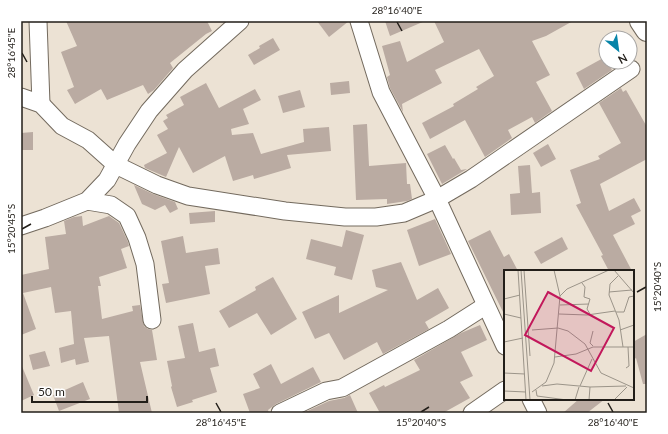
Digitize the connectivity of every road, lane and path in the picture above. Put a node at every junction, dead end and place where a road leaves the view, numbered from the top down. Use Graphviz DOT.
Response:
graph roads {
  1 [pos="38,21"];
  2 [pos="240,21"];
  3 [pos="359,21"];
  4 [pos="641,21"];
  5 [pos="647,30"];
  6 [pos="630,70"];
  7 [pos="21,96"];
  8 [pos="41,104"];
  9 [pos="116,165"];
  10 [pos="437,199"];
  11 [pos="87,201"];
  12 [pos="21,226"];
  13 [pos="486,306"];
  14 [pos="152,320"];
  15 [pos="504,344"];
  16 [pos="504,391"];
  17 [pos="532,400"];
  18 [pos="280,413"];
  19 [pos="472,413"];
  20 [pos="538,413"];
  1 -- 8 [label="street"];
  2 -- 9 [label="street"];
  3 -- 10 [label="street"];
  4 -- 5 [label="main road"];
  6 -- 10 [label="street"];
  7 -- 8 [label="street"];
  8 -- 9 [label="street"];
  9 -- 10 [label="street"];
  9 -- 11 [label="street"];
  10 -- 13 [label="street"];
  11 -- 12 [label="street"];
  11 -- 14 [label="street"];
  13 -- 15 [label="street"];
  13 -- 18 [label="street"];
  16 -- 19 [label="street"];
  17 -- 20 [label="street"];
}
